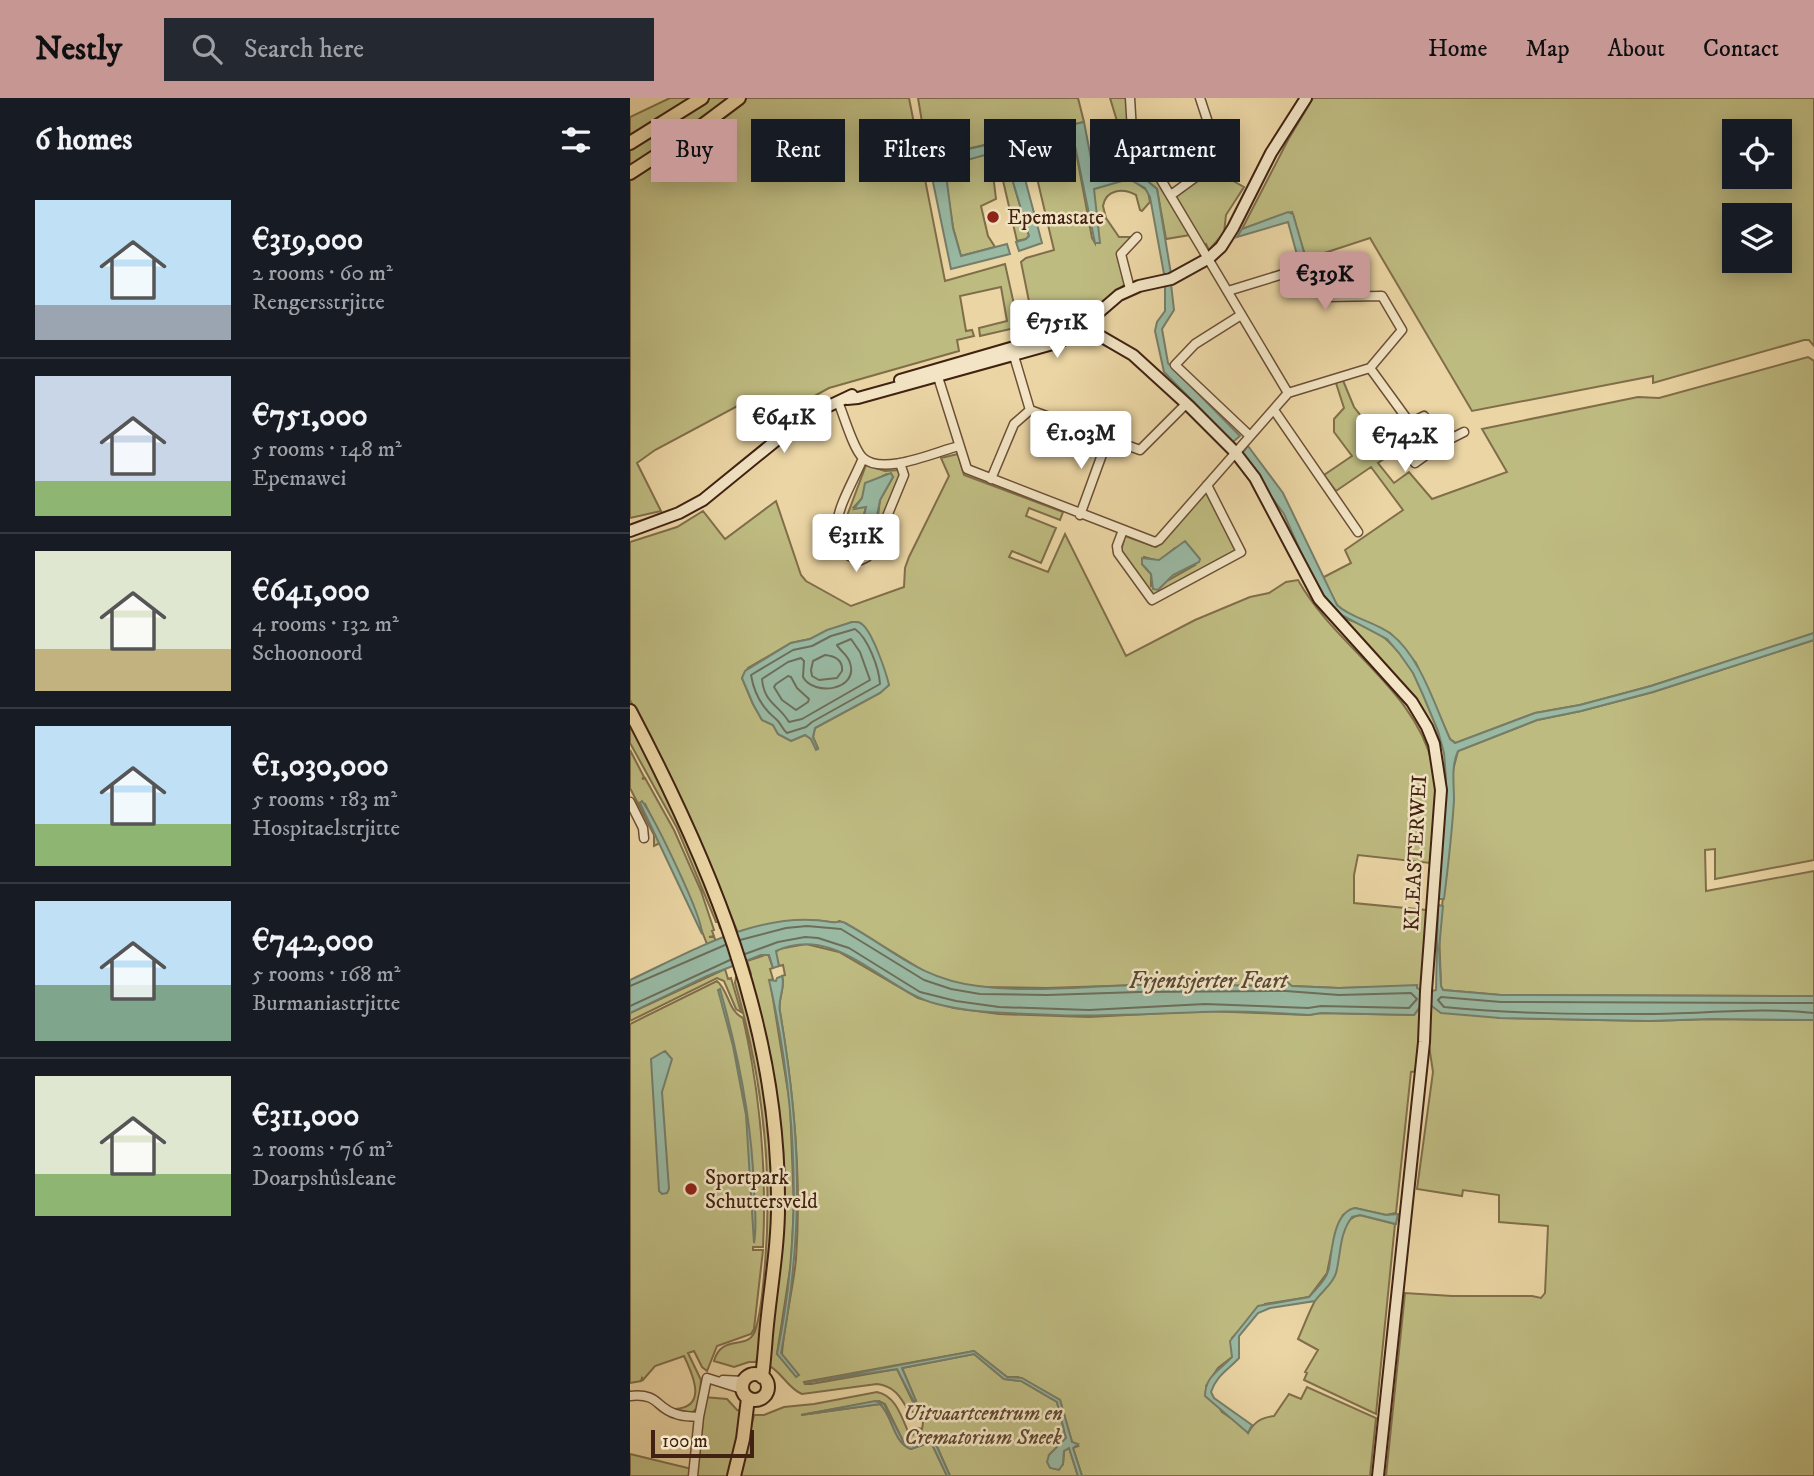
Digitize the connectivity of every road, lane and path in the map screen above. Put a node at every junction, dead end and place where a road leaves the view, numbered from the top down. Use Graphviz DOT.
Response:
graph roads {
  1 [pos="702,98"];
  2 [pos="739,98"];
  3 [pos="1130,98"];
  4 [pos="1200,98"];
  5 [pos="1306,98"];
  6 [pos="630,143"];
  7 [pos="630,173"];
  8 [pos="1171,195"];
  9 [pos="1137,237"];
  10 [pos="1209,258"];
  11 [pos="1130,289"];
  12 [pos="1227,291"];
  13 [pos="1241,316"];
  14 [pos="1083,326"];
  15 [pos="1065,337"];
  16 [pos="1014,356"];
  17 [pos="1370,368"];
  18 [pos="937,373"];
  19 [pos="1288,393"];
  20 [pos="843,400"];
  21 [pos="1185,405"];
  22 [pos="1030,410"];
  23 [pos="1274,410"];
  24 [pos="1410,423"];
  25 [pos="1464,432"];
  26 [pos="1250,436"];
  27 [pos="1108,438"];
  28 [pos="1444,442"];
  29 [pos="959,446"];
  30 [pos="1235,452"];
  31 [pos="863,458"];
  32 [pos="900,463"];
  33 [pos="991,479"];
  34 [pos="1207,485"];
  35 [pos="1080,515"];
  36 [pos="1123,530"];
  37 [pos="630,531"];
  38 [pos="1358,532"];
  39 [pos="1152,600"];
  40 [pos="1155,610"];
  41 [pos="630,711"];
  42 [pos="630,802"];
  43 [pos="644,838"];
  44 [pos="751,1387"];
  45 [pos="630,1396"];
  46 [pos="699,1417"];
  47 [pos="693,1476"];
  48 [pos="734,1476"];
  49 [pos="1378,1476"];
  1 -- 6 [label="main road"];
  2 -- 7 [label="main road"];
  3 -- 8 [label="street"];
  4 -- 8 [label="street"];
  5 -- 10 [label="street"];
  8 -- 10 [label="street"];
  9 -- 11 [label="street"];
  10 -- 11 [label="street"];
  10 -- 12 [label="street"];
  11 -- 14 [label="street"];
  12 -- 13 [label="street"];
  12 -- 17 [label="street"];
  13 -- 19 [label="street"];
  13 -- 26 [label="street"];
  14 -- 15 [label="street"];
  14 -- 21 [label="street, KLEASTERWEI"];
  15 -- 16 [label="street"];
  15 -- 18 [label="street"];
  16 -- 18 [label="street"];
  16 -- 22 [label="street"];
  17 -- 19 [label="street"];
  17 -- 24 [label="street"];
  18 -- 20 [label="street"];
  18 -- 29 [label="street"];
  19 -- 23 [label="street"];
  20 -- 31 [label="street"];
  20 -- 37 [label="street"];
  21 -- 27 [label="street"];
  21 -- 30 [label="street, KLEASTERWEI"];
  22 -- 27 [label="street"];
  22 -- 33 [label="street"];
  23 -- 26 [label="street"];
  23 -- 38 [label="street"];
  24 -- 28 [label="street"];
  24 -- 28 [label="street"];
  25 -- 28 [label="street"];
  26 -- 30 [label="street"];
  27 -- 35 [label="street"];
  29 -- 32 [label="street"];
  29 -- 33 [label="street"];
  30 -- 34 [label="street"];
  30 -- 49 [label="street, KLEASTERWEI"];
  31 -- 32 [label="street"];
  31 -- 32 [label="street"];
  33 -- 35 [label="street"];
  34 -- 36 [label="street"];
  34 -- 39 [label="street"];
  35 -- 36 [label="street"];
  36 -- 39 [label="street"];
  39 -- 40 [label="street"];
  41 -- 44 [label="main road"];
  42 -- 43 [label="street"];
  44 -- 46 [label="street"];
  44 -- 48 [label="main road"];
  45 -- 46 [label="street"];
  46 -- 47 [label="street"];
}
